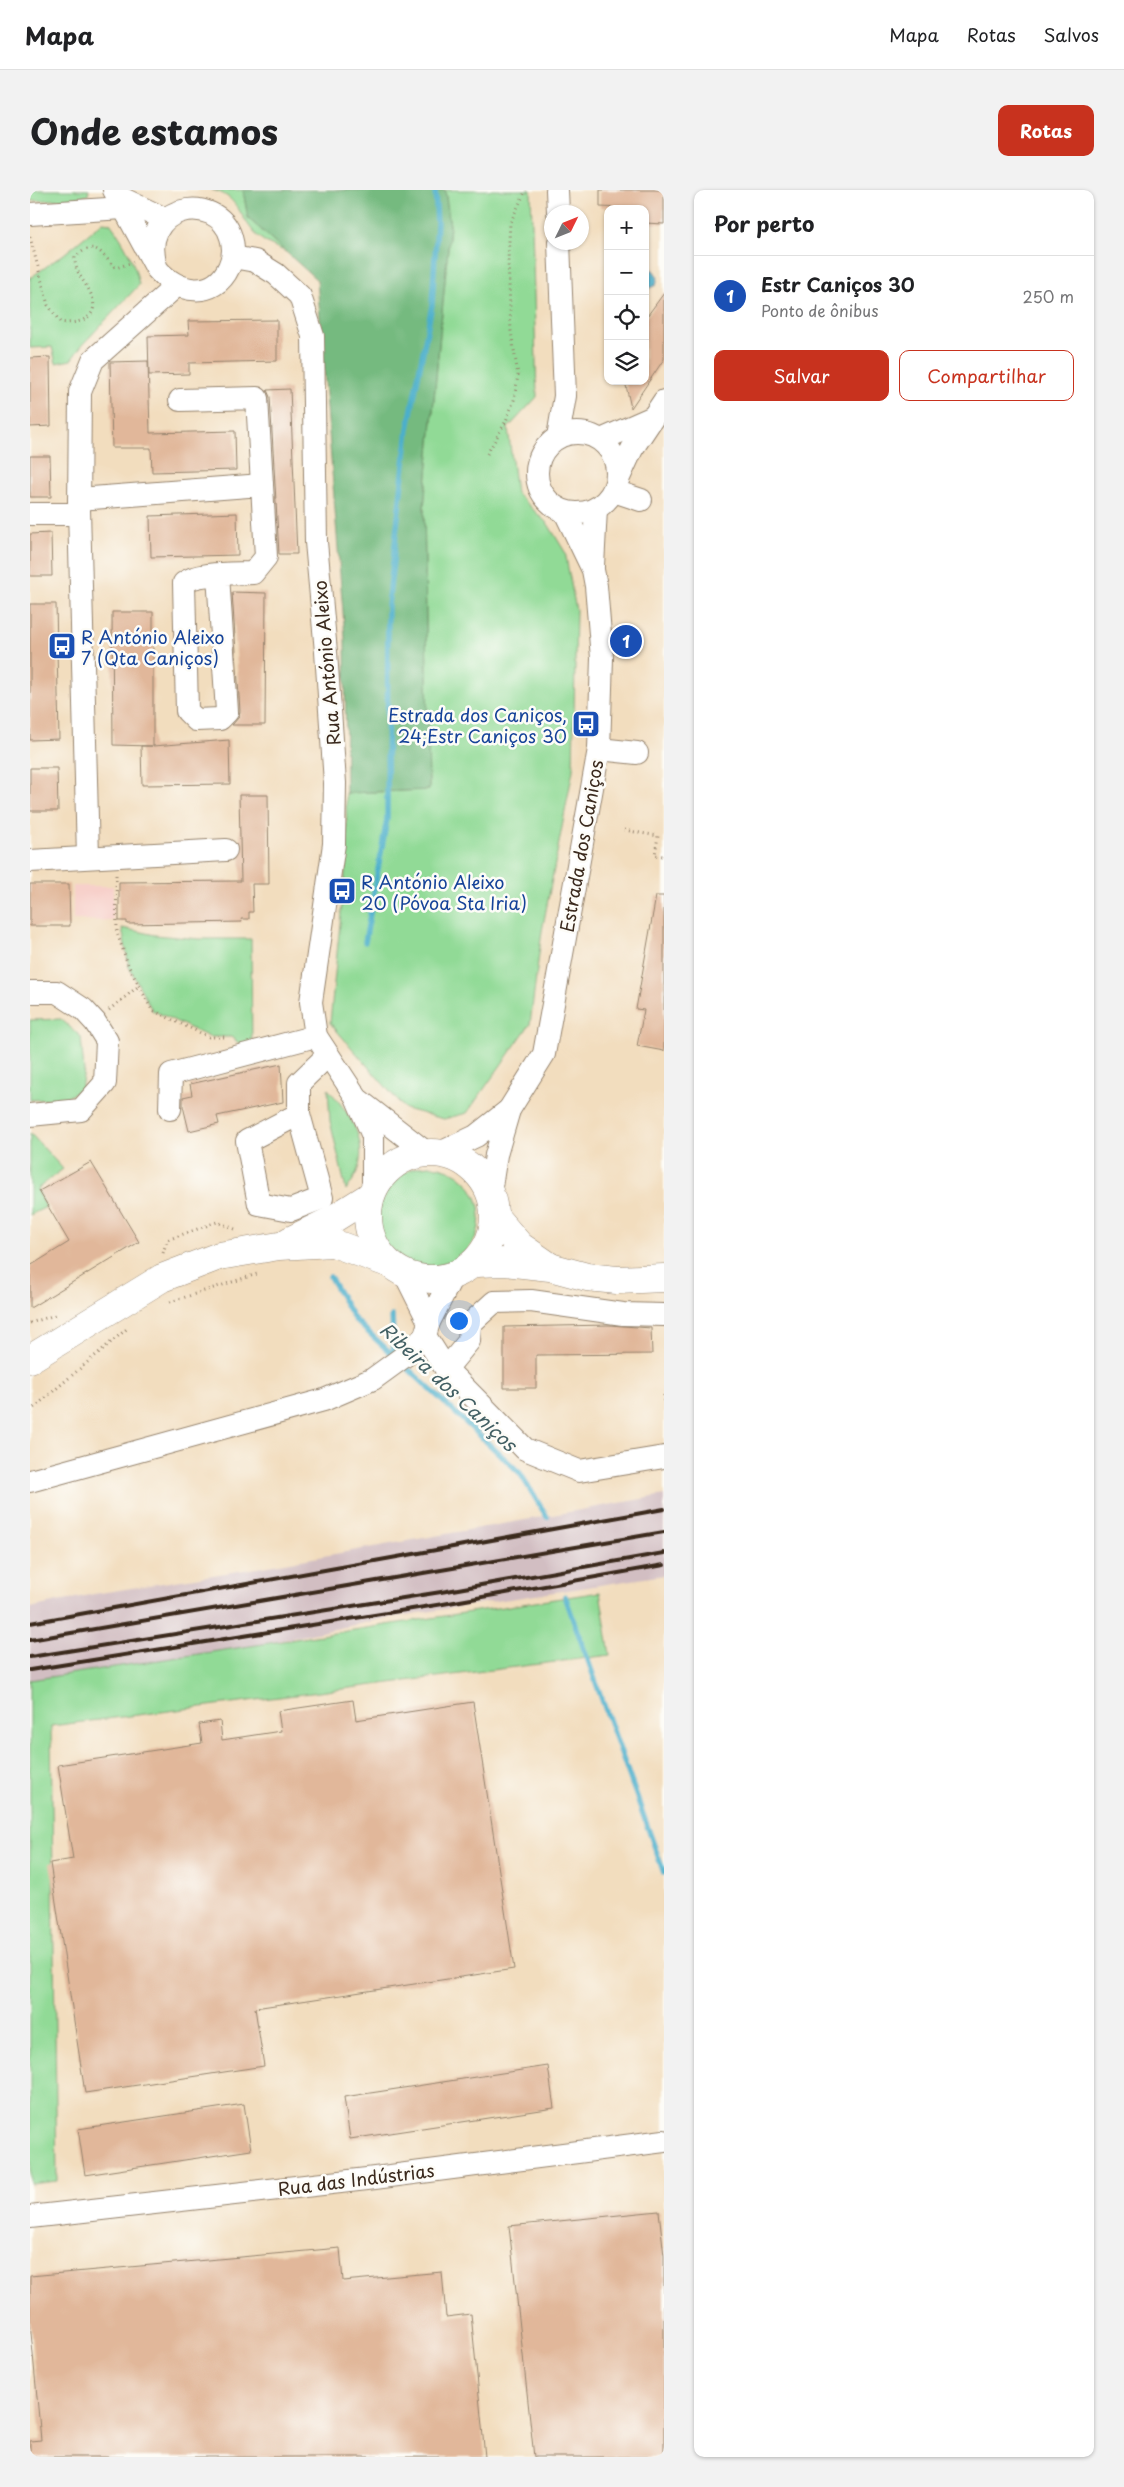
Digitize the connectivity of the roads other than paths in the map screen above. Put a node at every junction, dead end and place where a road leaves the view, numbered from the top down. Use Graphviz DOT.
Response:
graph roads {
  1 [pos="557,190"];
  2 [pos="118,198"];
  3 [pos="558,205"];
  4 [pos="30,214"];
  5 [pos="165,219"];
  6 [pos="559,250"];
  7 [pos="233,257"];
  8 [pos="153,261"];
  9 [pos="176,286"];
  10 [pos="565,396"];
  11 [pos="180,400"];
  12 [pos="658,409"];
  13 [pos="558,437"];
  14 [pos="595,437"];
  15 [pos="262,485"];
  16 [pos="615,488"];
  17 [pos="640,500"];
  18 [pos="79,506"];
  19 [pos="596,509"];
  20 [pos="565,512"];
  21 [pos="30,514"];
  22 [pos="593,570"];
  23 [pos="218,575"];
  24 [pos="599,749"];
  25 [pos="637,753"];
  26 [pos="226,850"];
  27 [pos="88,857"];
  28 [pos="30,862"];
  29 [pos="30,992"];
  30 [pos="316,1036"];
  31 [pos="328,1055"];
  32 [pos="356,1097"];
  33 [pos="170,1109"];
  34 [pos="509,1110"];
  35 [pos="30,1114"];
  36 [pos="299,1114"];
  37 [pos="435,1153"];
  38 [pos="372,1192"];
  39 [pos="492,1205"];
  40 [pos="279,1246"];
  41 [pos="550,1267"];
  42 [pos="396,1269"];
  43 [pos="465,1269"];
  44 [pos="664,1278"];
  45 [pos="664,1315"];
  46 [pos="427,1329"];
  47 [pos="30,1359"];
  48 [pos="446,1369"];
  49 [pos="664,1457"];
  50 [pos="30,1481"];
  51 [pos="664,2141"];
  52 [pos="36,2213"];
  1 -- 3 [label="street"];
  2 -- 4 [label="street"];
  2 -- 5 [label="street"];
  2 -- 8 [label="street"];
  5 -- 7 [label="street"];
  5 -- 8 [label="street"];
  6 -- 10 [label="street"];
  7 -- 9 [label="street"];
  7 -- 30 [label="street, Rua António Aleixo"];
  8 -- 9 [label="street"];
  9 -- 18 [label="street"];
  10 -- 13 [label="street"];
  10 -- 14 [label="street"];
  11 -- 15 [label="street"];
  12 -- 14 [label="street"];
  12 -- 16 [label="street"];
  13 -- 14 [label="street"];
  13 -- 20 [label="street, Estrada dos Caniços"];
  14 -- 16 [label="street"];
  15 -- 18 [label="street"];
  15 -- 23 [label="street"];
  16 -- 17 [label="street"];
  16 -- 19 [label="street"];
  18 -- 21 [label="street"];
  18 -- 27 [label="street"];
  19 -- 20 [label="street"];
  19 -- 22 [label="street, Estrada dos Caniços"];
  20 -- 22 [label="street, Estrada dos Caniços"];
  22 -- 24 [label="street, Estrada dos Caniços"];
  23 -- 23 [label="street"];
  24 -- 25 [label="street"];
  24 -- 34 [label="street, Estrada dos Caniços"];
  26 -- 27 [label="street"];
  27 -- 28 [label="street"];
  29 -- 35 [label="street"];
  30 -- 31 [label="street, Rua António Aleixo"];
  30 -- 33 [label="street"];
  31 -- 32 [label="street, Rua António Aleixo"];
  31 -- 36 [label="street"];
  32 -- 37 [label="street, Rua António Aleixo"];
  32 -- 38 [label="street, Rua António Aleixo"];
  34 -- 37 [label="street, Estrada dos Caniços"];
  34 -- 39 [label="street, Estrada dos Caniços"];
  37 -- 38 [label="main road"];
  37 -- 39 [label="main road"];
  38 -- 40 [label="main road"];
  38 -- 42 [label="main road"];
  39 -- 41 [label="main road"];
  39 -- 43 [label="main road"];
  40 -- 42 [label="main road"];
  40 -- 47 [label="main road"];
  41 -- 43 [label="main road"];
  41 -- 44 [label="main road"];
  42 -- 43 [label="main road"];
  42 -- 46 [label="street"];
  43 -- 46 [label="street"];
  45 -- 48 [label="street"];
  46 -- 48 [label="street"];
  46 -- 50 [label="street"];
  48 -- 49 [label="street"];
  51 -- 52 [label="street, Rua das Indústrias"];
}
